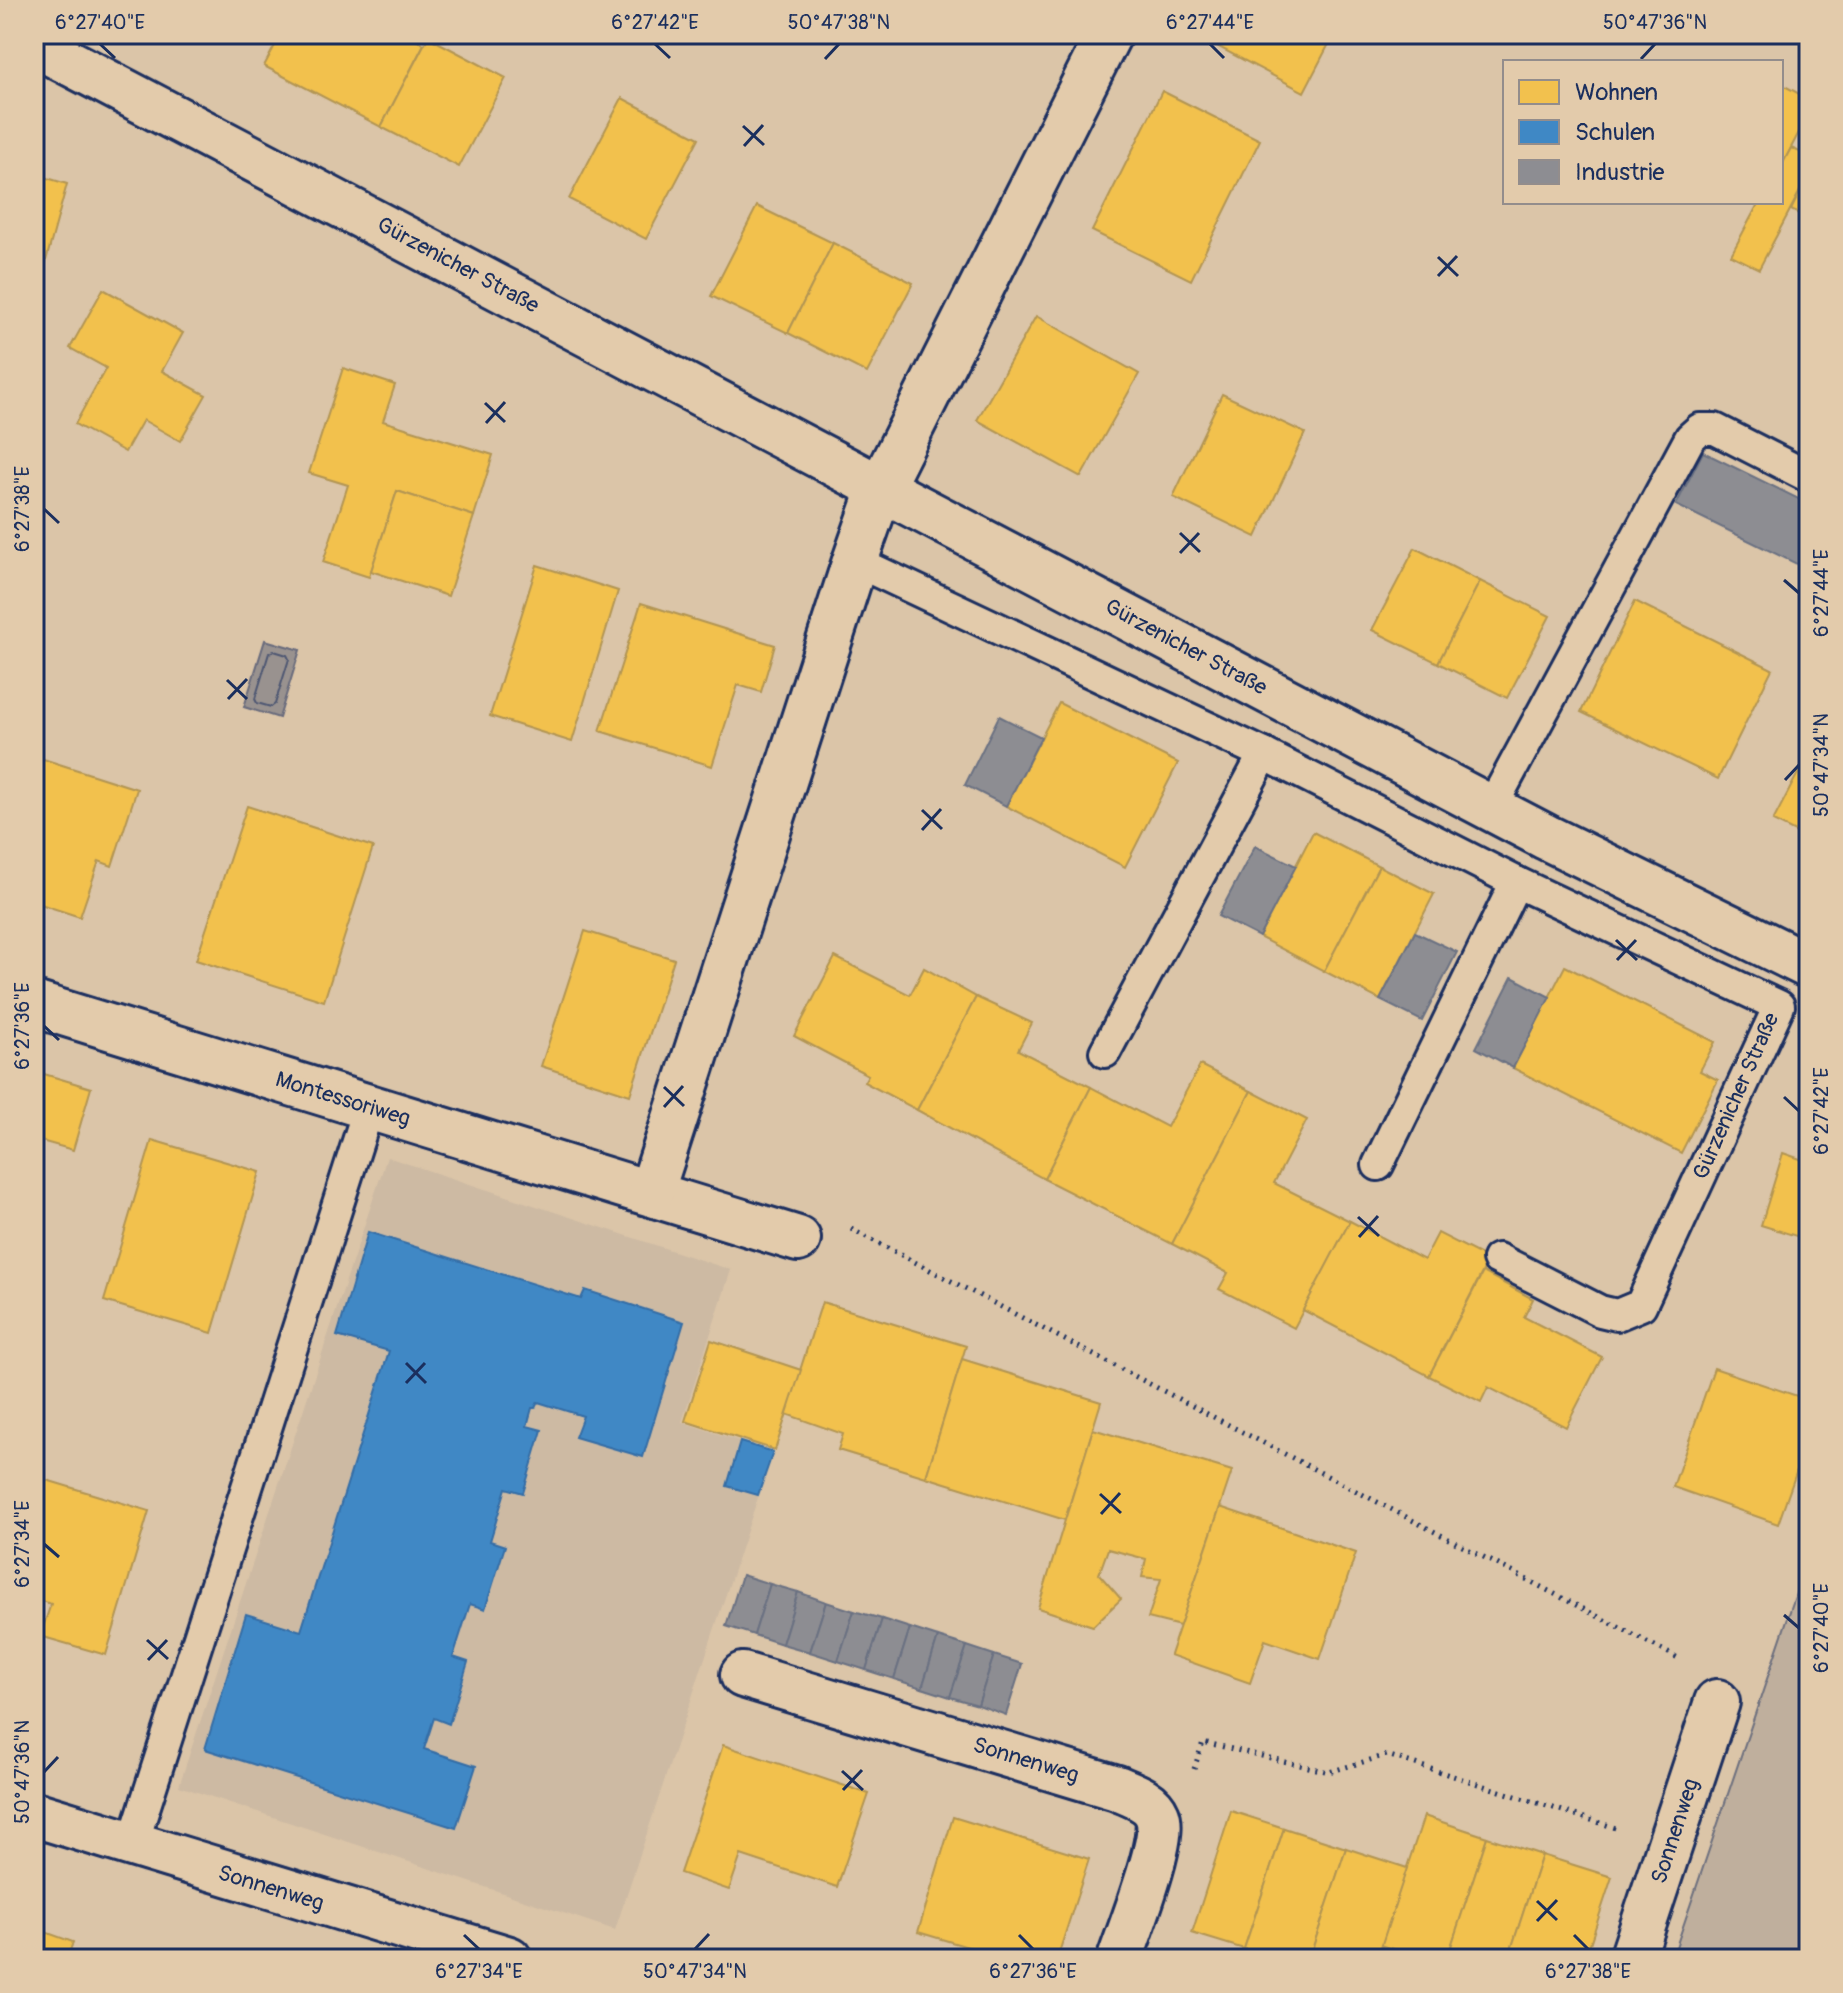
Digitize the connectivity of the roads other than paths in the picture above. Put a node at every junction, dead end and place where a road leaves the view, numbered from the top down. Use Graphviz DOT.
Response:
graph roads {
  1 [pos="1109,34"];
  2 [pos="34,44"];
  3 [pos="1809,477"];
  4 [pos="881,487"];
  5 [pos="855,561"];
  6 [pos="1264,754"];
  7 [pos="1491,808"];
  8 [pos="1516,882"];
  9 [pos="1809,966"];
  10 [pos="34,1004"];
  11 [pos="1105,1052"];
  12 [pos="369,1107"];
  13 [pos="1378,1165"];
  14 [pos="651,1193"];
  15 [pos="798,1239"];
  16 [pos="1498,1259"];
  17 [pos="743,1675"];
  18 [pos="1717,1702"];
  19 [pos="34,1814"];
  20 [pos="132,1846"];
  21 [pos="509,1959"];
  22 [pos="1120,1959"];
  23 [pos="1632,1959"];
  1 -- 4 [label="street"];
  2 -- 4 [label="street, Gürzenicher Straße"];
  3 -- 7 [label="lane"];
  4 -- 5 [label="street"];
  4 -- 7 [label="street, Gürzenicher Straße"];
  5 -- 6 [label="lane, Gürzenicher Straße"];
  5 -- 14 [label="street"];
  6 -- 8 [label="lane, Gürzenicher Straße"];
  6 -- 11 [label="lane"];
  7 -- 9 [label="street, Gürzenicher Straße"];
  8 -- 13 [label="lane"];
  8 -- 16 [label="lane, Gürzenicher Straße"];
  10 -- 12 [label="street, Montessoriweg"];
  12 -- 14 [label="street, Montessoriweg"];
  12 -- 20 [label="lane"];
  14 -- 15 [label="street"];
  17 -- 22 [label="street, Sonnenweg"];
  18 -- 23 [label="street, Sonnenweg"];
  19 -- 20 [label="street, Sonnenweg"];
  20 -- 21 [label="street, Sonnenweg"];
}
